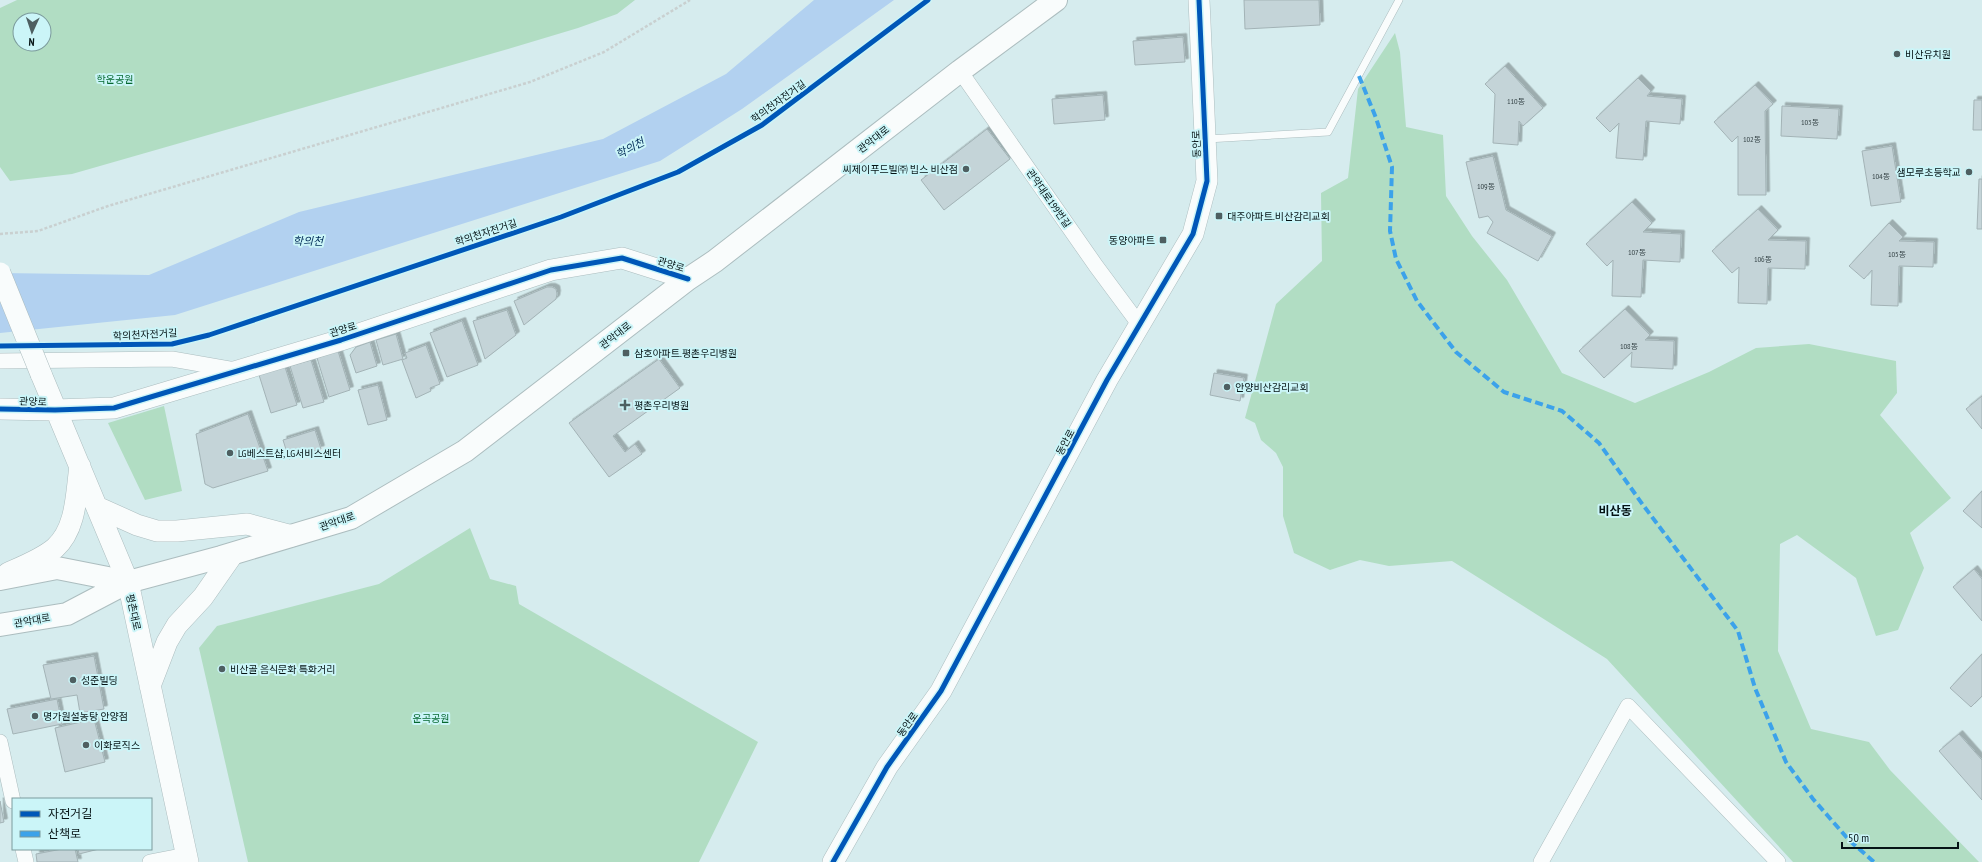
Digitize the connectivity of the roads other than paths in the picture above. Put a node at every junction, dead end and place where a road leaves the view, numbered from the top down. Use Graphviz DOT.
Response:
graph roads {
  1 [pos="1056,0"];
  2 [pos="1199,0"];
  3 [pos="1399,0"];
  4 [pos="960,71"];
  5 [pos="1205,139"];
  6 [pos="0,273"];
  7 [pos="688,279"];
  8 [pos="1139,324"];
  9 [pos="0,361"];
  10 [pos="238,371"];
  11 [pos="0,409"];
  12 [pos="55,410"];
  13 [pos="80,465"];
  14 [pos="97,507"];
  15 [pos="292,536"];
  16 [pos="232,554"];
  17 [pos="0,578"];
  18 [pos="128,582"];
  19 [pos="0,625"];
  20 [pos="150,686"];
  21 [pos="0,742"];
  22 [pos="4,774"];
  23 [pos="12,798"];
  24 [pos="23,850"];
  25 [pos="187,858"];
  26 [pos="26,862"];
  27 [pos="150,862"];
  28 [pos="833,862"];
  29 [pos="1541,862"];
  30 [pos="1778,862"];
  1 -- 4 [label="main road, 관악대로"];
  2 -- 5 [label="street, 동안로"];
  3 -- 5 [label="lane"];
  4 -- 7 [label="main road, 관악대로"];
  4 -- 8 [label="street, 관악대로199번길"];
  5 -- 8 [label="street, 동안로"];
  6 -- 12 [label="street, 평촌대로, bridge"];
  7 -- 10 [label="street, 관양로"];
  7 -- 15 [label="main road, 관악대로"];
  8 -- 28 [label="street, 동안로"];
  9 -- 10 [label="street"];
  10 -- 12 [label="street, 관양로"];
  11 -- 12 [label="street, 관양로"];
  12 -- 13 [label="street, 평촌대로"];
  13 -- 14 [label="street, 평촌대로"];
  13 -- 17 [label="street"];
  14 -- 15 [label="street"];
  14 -- 18 [label="street, 평촌대로"];
  15 -- 16 [label="main road, 관악대로"];
  16 -- 18 [label="main road, 관악대로"];
  16 -- 20 [label="street"];
  17 -- 18 [label="main road, 관악대로"];
  18 -- 19 [label="main road, 관악대로"];
  18 -- 20 [label="street, 평촌대로"];
  20 -- 25 [label="street, 평촌대로"];
  21 -- 22 [label="street"];
  22 -- 23 [label="street"];
  24 -- 26 [label="street"];
  25 -- 27 [label="street"];
  29 -- 30 [label="street"];
}
